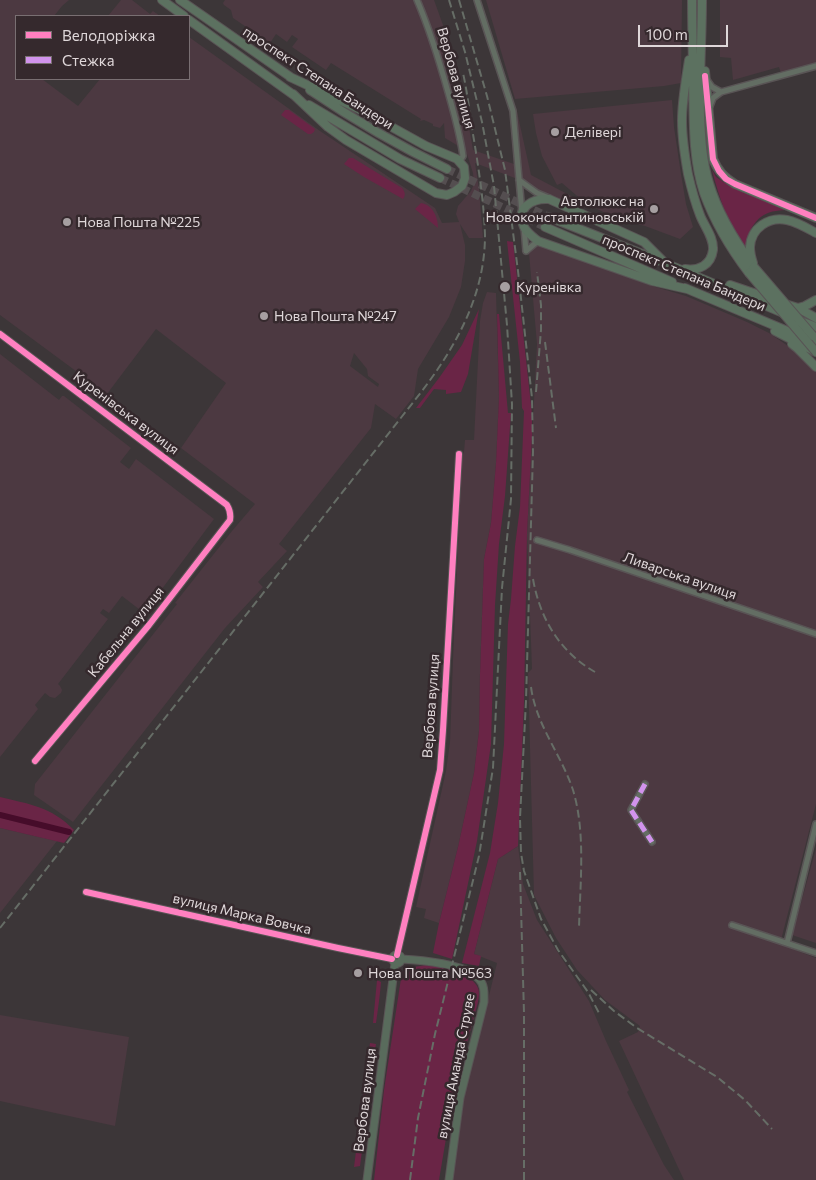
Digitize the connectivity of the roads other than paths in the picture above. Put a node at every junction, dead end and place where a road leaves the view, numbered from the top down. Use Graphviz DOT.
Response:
graph roads {
  1 [pos="162,0"];
  2 [pos="180,0"];
  3 [pos="417,0"];
  4 [pos="477,0"];
  5 [pos="692,0"];
  6 [pos="702,0"];
  7 [pos="183,15"];
  8 [pos="190,21"];
  9 [pos="692,37"];
  10 [pos="816,66"];
  11 [pos="290,77"];
  12 [pos="700,78"];
  13 [pos="721,92"];
  14 [pos="292,94"];
  15 [pos="710,124"];
  16 [pos="457,159"];
  17 [pos="447,169"];
  18 [pos="440,178"];
  19 [pos="518,180"];
  20 [pos="549,199"];
  21 [pos="522,216"];
  22 [pos="549,217"];
  23 [pos="816,218"];
  24 [pos="524,227"];
  25 [pos="546,227"];
  26 [pos="816,233"];
  27 [pos="538,241"];
  28 [pos="665,262"];
  29 [pos="678,268"];
  30 [pos="751,270"];
  31 [pos="688,289"];
  32 [pos="816,300"];
  33 [pos="798,308"];
  34 [pos="748,314"];
  35 [pos="816,318"];
  36 [pos="816,327"];
  37 [pos="772,329"];
  38 [pos="0,334"];
  39 [pos="815,342"];
  40 [pos="816,352"];
  41 [pos="816,367"];
  42 [pos="459,454"];
  43 [pos="231,516"];
  44 [pos="537,540"];
  45 [pos="816,634"];
  46 [pos="35,762"];
  47 [pos="645,784"];
  48 [pos="816,824"];
  49 [pos="652,842"];
  50 [pos="86,892"];
  51 [pos="732,925"];
  52 [pos="787,943"];
  53 [pos="816,953"];
  54 [pos="396,959"];
  55 [pos="367,1180"];
  56 [pos="449,1180"];
  1 -- 7 [label="main road"];
  2 -- 11 [label="main road, проспект Степана Бандери"];
  3 -- 16 [label="street, Вербова вулиця"];
  4 -- 19 [label="street"];
  5 -- 9 [label="main road"];
  6 -- 12 [label="main road"];
  8 -- 14 [label="main road, проспект Степана Бандери"];
  9 -- 12 [label="main road"];
  9 -- 29 [label="main road"];
  10 -- 13 [label="street"];
  11 -- 16 [label="main road"];
  11 -- 17 [label="main road, проспект Степана Бандери"];
  12 -- 13 [label="street"];
  12 -- 15 [label="main road"];
  12 -- 30 [label="main road"];
  13 -- 15 [label="street"];
  14 -- 16 [label="main road"];
  14 -- 18 [label="main road, проспект Степана Бандери"];
  15 -- 23 [label="main road"];
  19 -- 20 [label="street"];
  19 -- 21 [label="street"];
  20 -- 21 [label="main road"];
  20 -- 28 [label="main road"];
  21 -- 24 [label="main road"];
  22 -- 28 [label="main road, проспект Степана Бандери"];
  24 -- 27 [label="main road"];
  24 -- 27 [label="street"];
  25 -- 31 [label="main road, проспект Степана Бандери"];
  26 -- 30 [label="main road"];
  27 -- 31 [label="main road"];
  28 -- 29 [label="main road, проспект Степана Бандери"];
  29 -- 33 [label="main road"];
  29 -- 36 [label="main road, проспект Степана Бандери"];
  30 -- 39 [label="main road, bridge"];
  30 -- 40 [label="main road, bridge"];
  31 -- 34 [label="main road, проспект Степана Бандери"];
  32 -- 33 [label="main road"];
  33 -- 35 [label="main road"];
  34 -- 37 [label="main road"];
  34 -- 39 [label="main road, проспект Степана Бандери"];
  37 -- 40 [label="main road"];
  37 -- 41 [label="main road"];
  38 -- 43 [label="street, Куренівська вулиця"];
  42 -- 54 [label="street, Вербова вулиця"];
  43 -- 46 [label="street, Кабельна вулиця"];
  44 -- 45 [label="street, Ливарська вулиця"];
  47 -- 49 [label="street"];
  48 -- 52 [label="street"];
  50 -- 54 [label="street, вулиця Марка Вовчка"];
  51 -- 52 [label="street"];
  52 -- 53 [label="street"];
  54 -- 55 [label="main road, Вербова вулиця"];
  54 -- 56 [label="main road, вулиця Аманда Струве"];
}
